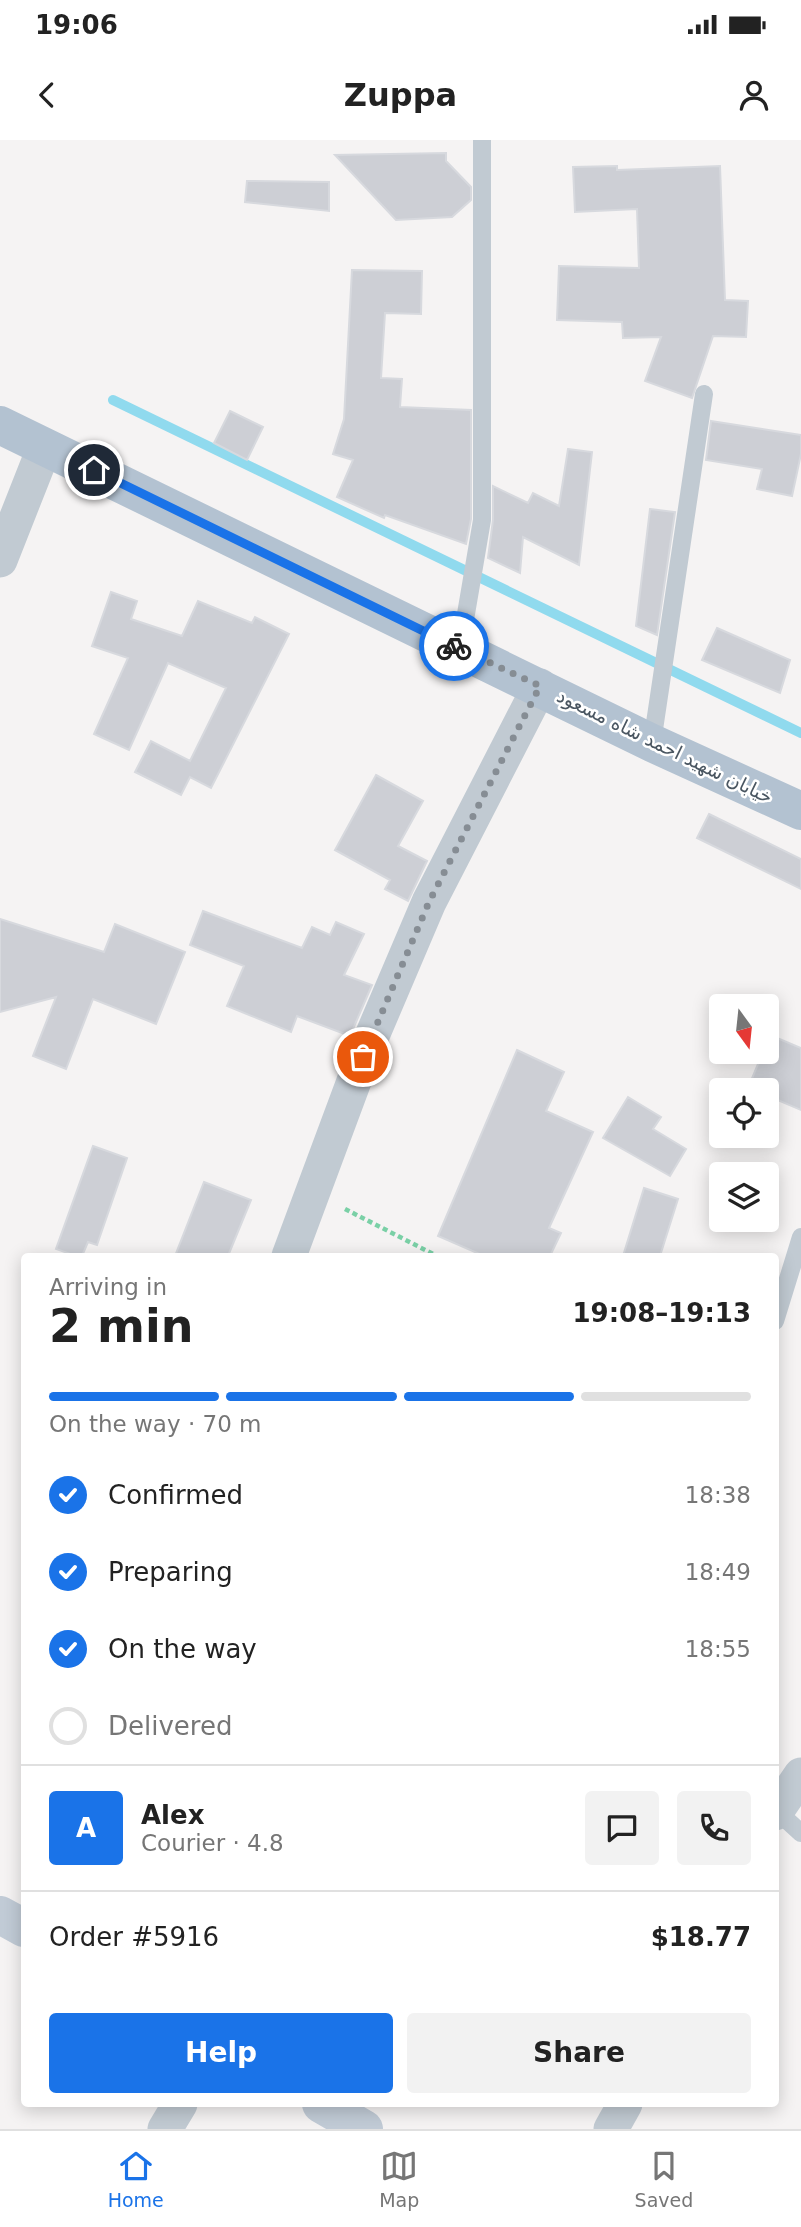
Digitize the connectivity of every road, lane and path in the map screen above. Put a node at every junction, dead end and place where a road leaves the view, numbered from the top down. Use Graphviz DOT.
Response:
graph roads {
  1 [pos="482,140"];
  2 [pos="704,394"];
  3 [pos="0,425"];
  4 [pos="45,446"];
  5 [pos="0,560"];
  6 [pos="460,649"];
  7 [pos="540,686"];
  8 [pos="652,743"];
  9 [pos="801,811"];
  10 [pos="313,1192"];
  11 [pos="801,1237"];
  12 [pos="290,1253"];
  13 [pos="431,1253"];
  14 [pos="779,1308"];
  15 [pos="801,1775"];
  16 [pos="784,1819"];
  17 [pos="0,1914"];
  18 [pos="21,1926"];
  19 [pos="178,2107"];
  20 [pos="329,2107"];
  21 [pos="623,2107"];
  22 [pos="361,2119"];
  23 [pos="165,2129"];
  24 [pos="611,2129"];
  1 -- 6 [label="lane"];
  2 -- 8 [label="lane"];
  3 -- 4 [label="main road, خیابان شهید احمد شاه مسعود"];
  4 -- 5 [label="street"];
  4 -- 6 [label="main road, خیابان شهید احمد شاه مسعود"];
  6 -- 7 [label="main road, خیابان شهید احمد شاه مسعود"];
  7 -- 8 [label="main road, خیابان شهید احمد شاه مسعود"];
  7 -- 10 [label="street"];
  8 -- 9 [label="main road, خیابان شهید احمد شاه مسعود"];
  10 -- 12 [label="street"];
  10 -- 13 [label="path"];
  11 -- 14 [label="lane"];
  15 -- 16 [label="street"];
  17 -- 18 [label="main road"];
  19 -- 23 [label="street"];
  20 -- 22 [label="main road"];
  21 -- 24 [label="street"];
}
